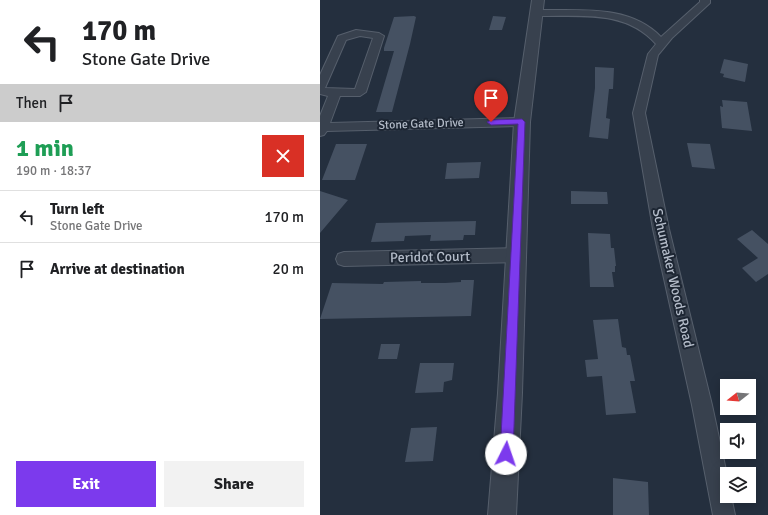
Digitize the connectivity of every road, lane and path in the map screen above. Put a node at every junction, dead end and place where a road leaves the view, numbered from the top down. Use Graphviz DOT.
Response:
graph roads {
  1 [pos="705,0"];
  2 [pos="538,6"];
  3 [pos="661,43"];
  4 [pos="320,88"];
  5 [pos="320,91"];
  6 [pos="335,94"];
  7 [pos="522,122"];
  8 [pos="321,129"];
  9 [pos="516,255"];
  10 [pos="344,259"];
  11 [pos="502,515"];
  12 [pos="724,515"];
  1 -- 3 [label="street, Schumaker Woods Road"];
  2 -- 3 [label="street"];
  2 -- 7 [label="street"];
  3 -- 12 [label="street, Schumaker Woods Road"];
  4 -- 6 [label="street"];
  5 -- 6 [label="street"];
  6 -- 8 [label="street"];
  7 -- 8 [label="street, Stone Gate Drive"];
  7 -- 9 [label="street"];
  9 -- 10 [label="street, Peridot Court"];
  9 -- 11 [label="street"];
}
